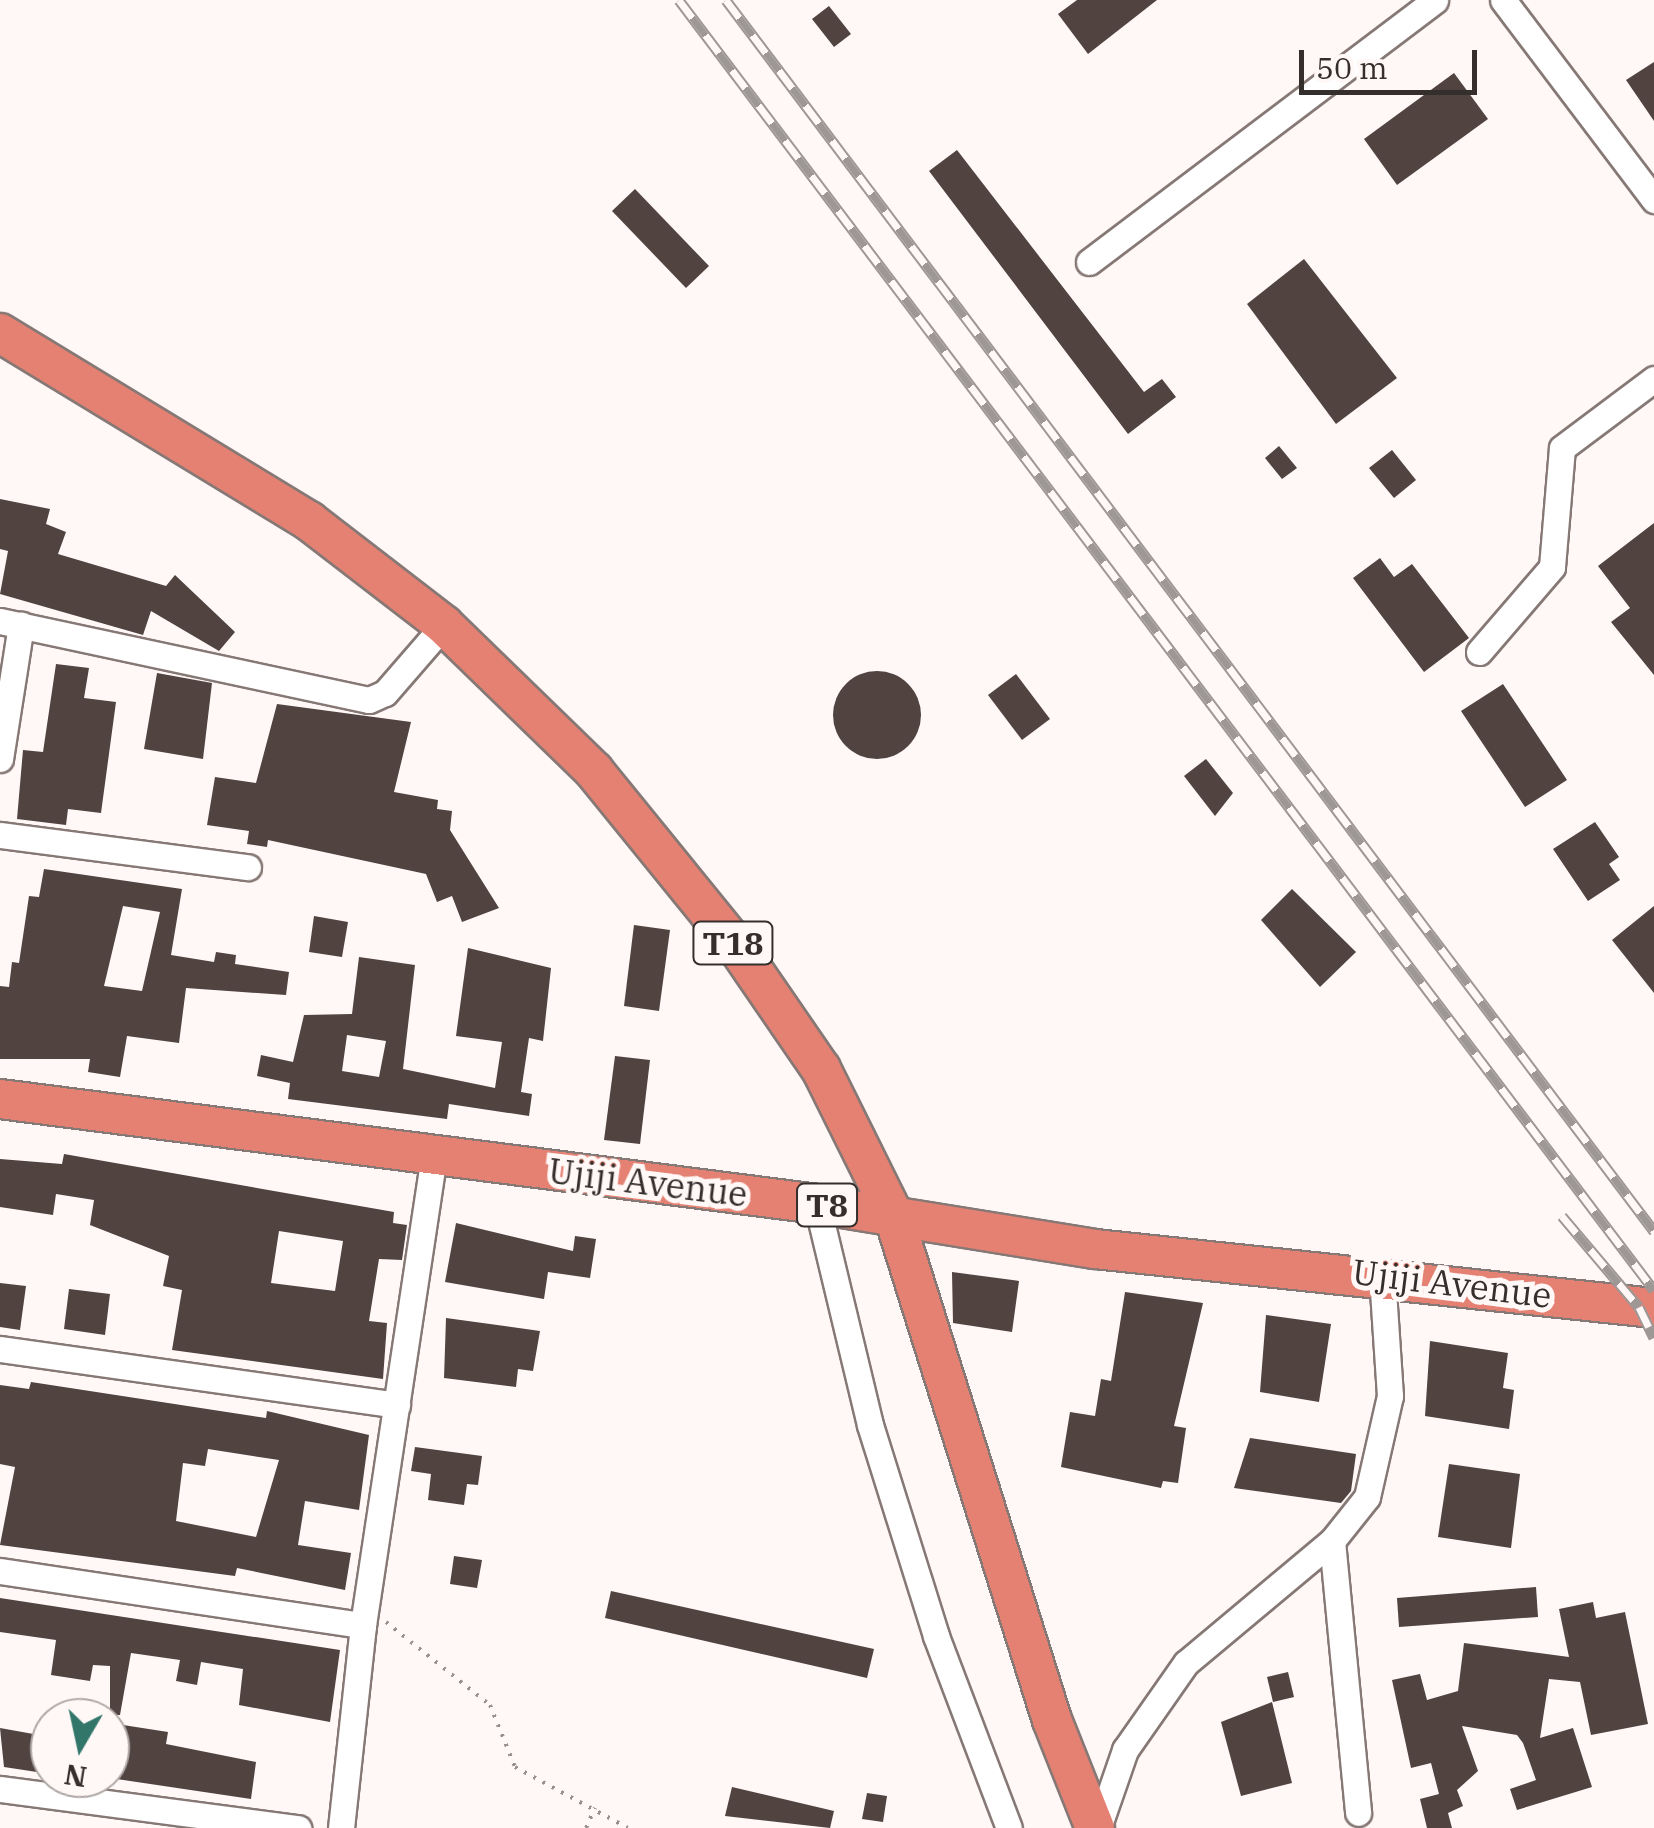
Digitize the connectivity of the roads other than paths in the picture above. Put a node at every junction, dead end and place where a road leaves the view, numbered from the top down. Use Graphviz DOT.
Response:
graph roads {
  1 [pos="1435,0"];
  2 [pos="1503,0"];
  3 [pos="1654,200"];
  4 [pos="1089,262"];
  5 [pos="0,332"];
  6 [pos="1654,380"];
  7 [pos="10,623"];
  8 [pos="444,625"];
  9 [pos="1479,652"];
  10 [pos="0,758"];
  11 [pos="0,835"];
  12 [pos="248,867"];
  13 [pos="0,1099"];
  14 [pos="434,1155"];
  15 [pos="817,1204"];
  16 [pos="893,1214"];
  17 [pos="1382,1274"];
  18 [pos="1654,1308"];
  19 [pos="0,1349"];
  20 [pos="397,1405"];
  21 [pos="1332,1541"];
  22 [pos="0,1571"];
  23 [pos="364,1615"];
  24 [pos="0,1789"];
  25 [pos="1358,1813"];
  26 [pos="298,1828"];
  27 [pos="341,1828"];
  28 [pos="1009,1828"];
  29 [pos="1096,1828"];
  1 -- 4 [label="street"];
  2 -- 3 [label="street"];
  5 -- 8 [label="highway, T18"];
  6 -- 9 [label="street"];
  7 -- 8 [label="street"];
  7 -- 10 [label="street"];
  8 -- 16 [label="highway, T18"];
  11 -- 12 [label="street"];
  13 -- 14 [label="highway, Ujiji Avenue / T8"];
  14 -- 15 [label="highway, Ujiji Avenue / T8"];
  14 -- 20 [label="street"];
  15 -- 16 [label="highway, Ujiji Avenue / T8"];
  15 -- 28 [label="street"];
  16 -- 17 [label="highway, Ujiji Avenue / T8"];
  16 -- 29 [label="highway, T18"];
  17 -- 18 [label="highway, Ujiji Avenue / T8"];
  17 -- 21 [label="street"];
  19 -- 20 [label="street"];
  20 -- 23 [label="street"];
  21 -- 25 [label="street"];
  21 -- 29 [label="street"];
  22 -- 23 [label="street"];
  23 -- 27 [label="street"];
  24 -- 26 [label="street"];
}
